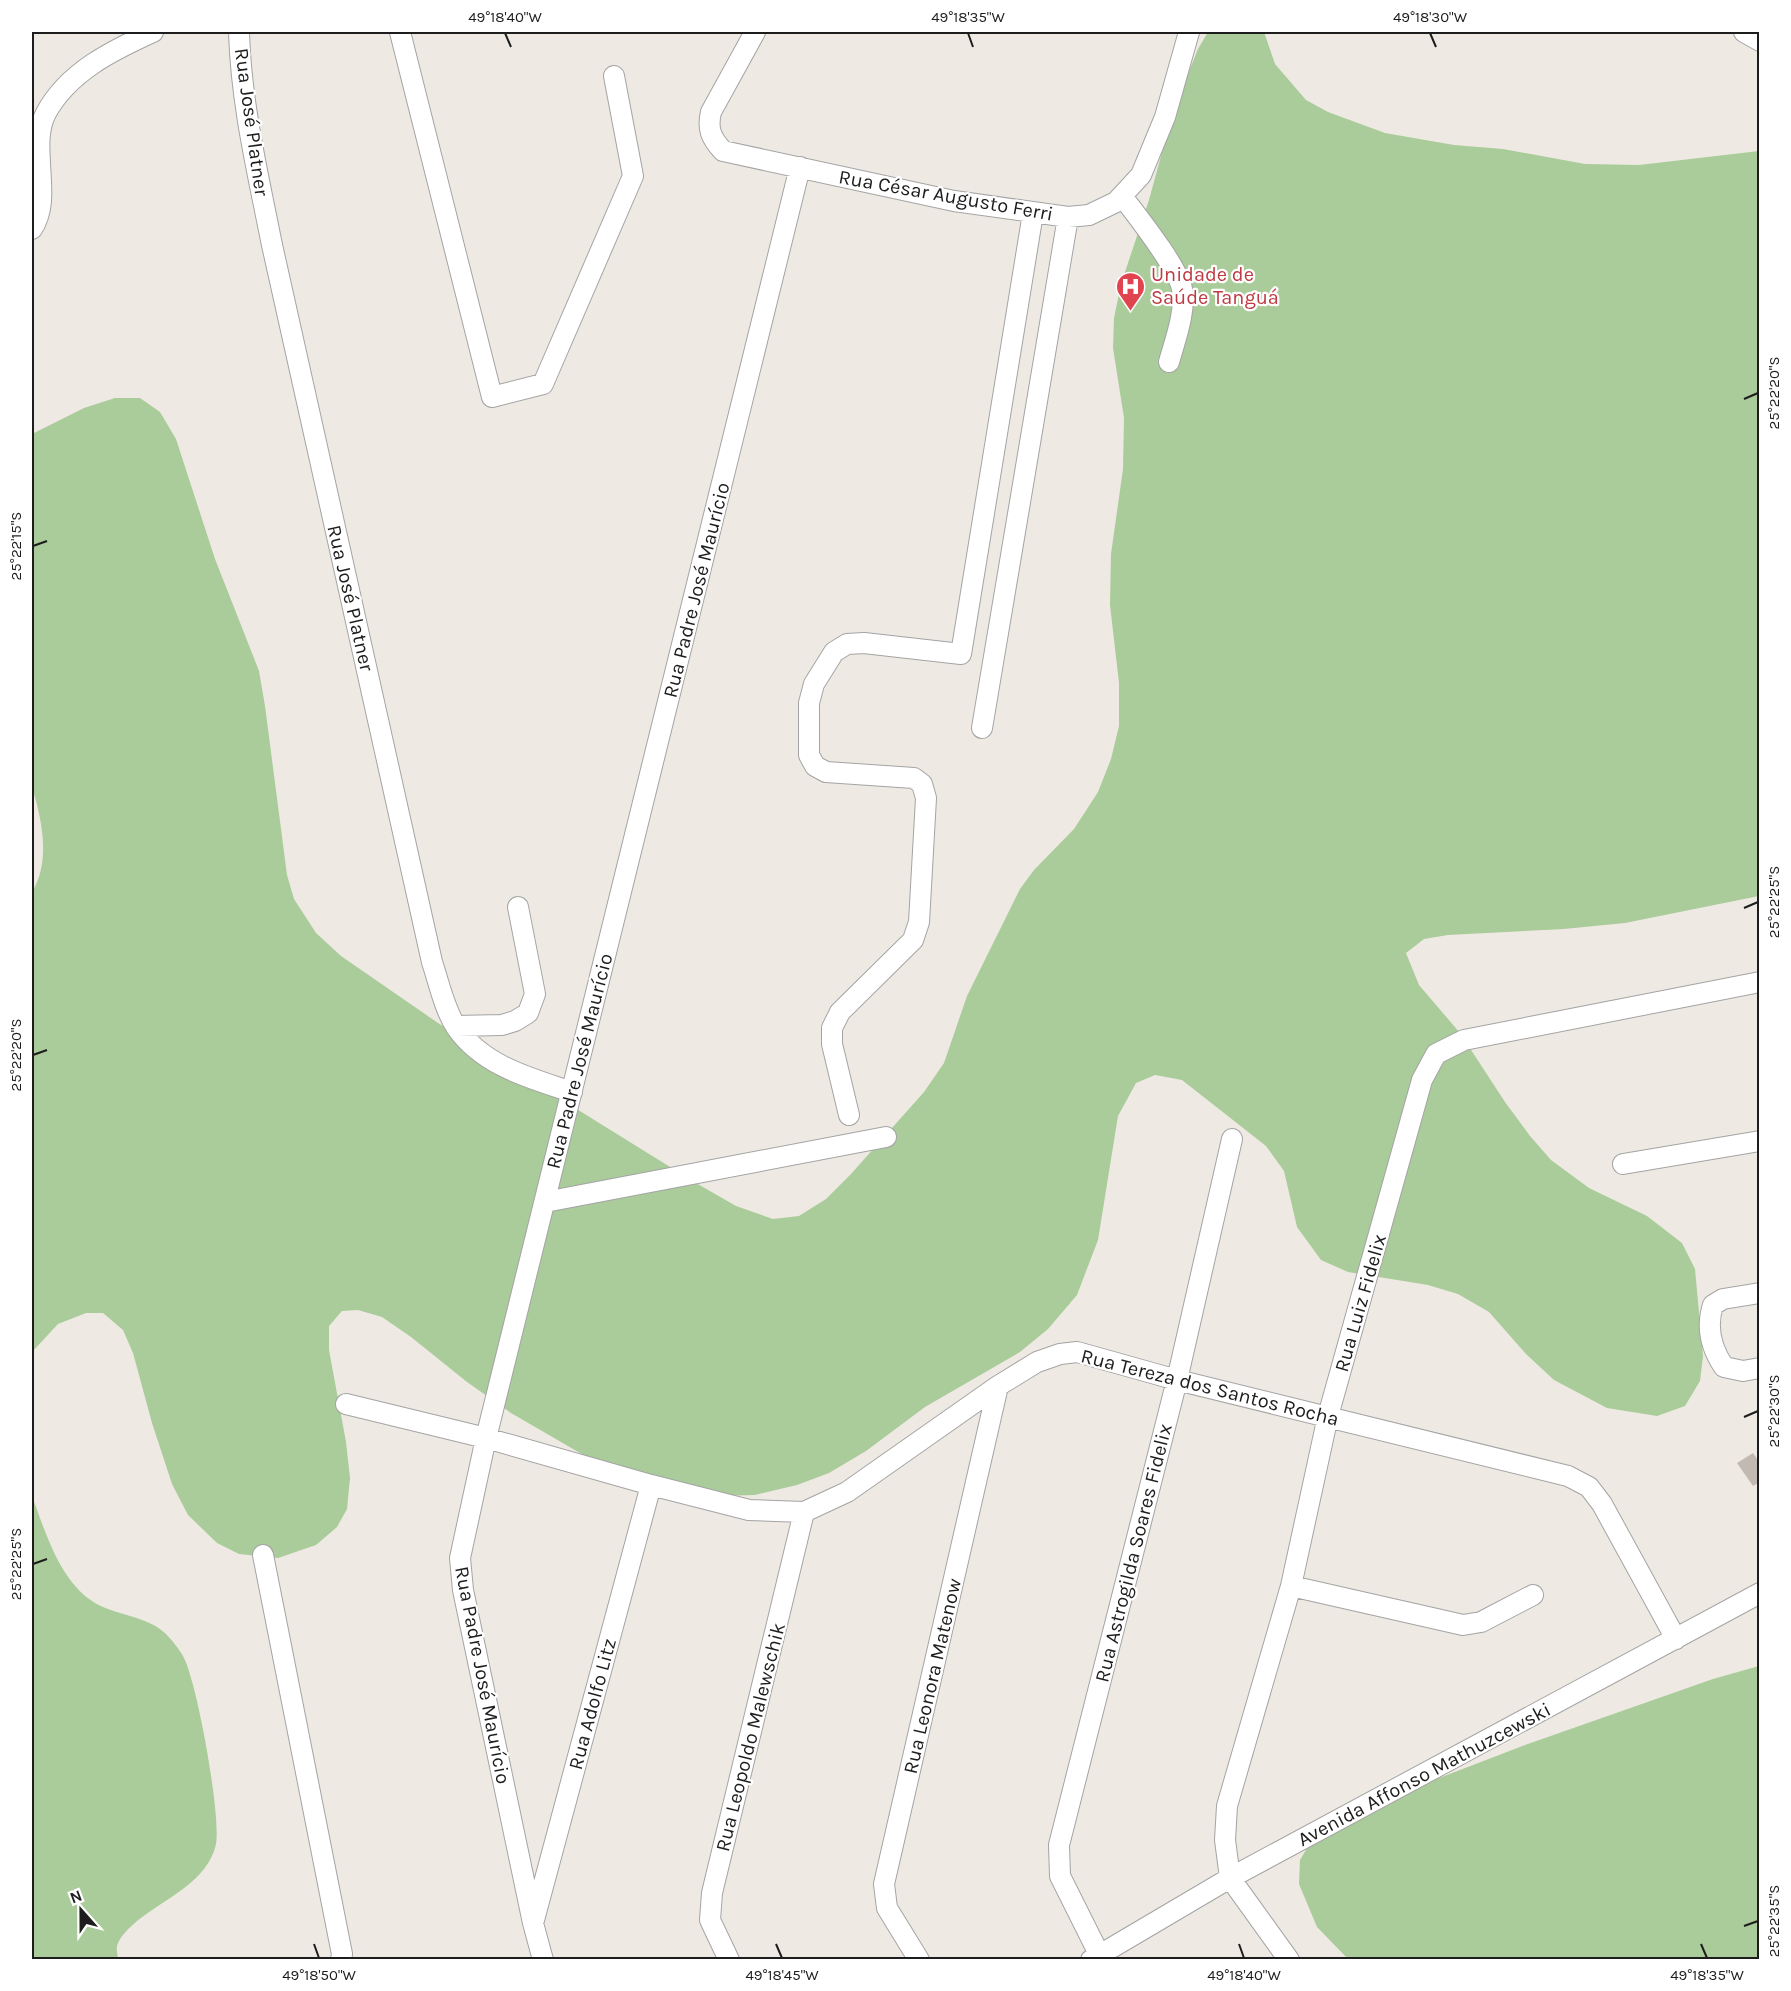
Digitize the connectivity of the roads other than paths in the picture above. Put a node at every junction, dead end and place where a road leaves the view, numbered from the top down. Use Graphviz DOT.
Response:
graph roads {
  1 [pos="153,32"];
  2 [pos="239,32"];
  3 [pos="400,32"];
  4 [pos="755,32"];
  5 [pos="1189,32"];
  6 [pos="1743,32"];
  7 [pos="1760,41"];
  8 [pos="614,76"];
  9 [pos="800,167"];
  10 [pos="1122,196"];
  11 [pos="1033,213"];
  12 [pos="1068,217"];
  13 [pos="32,229"];
  14 [pos="1169,362"];
  15 [pos="982,728"];
  16 [pos="518,908"];
  17 [pos="1760,982"];
  18 [pos="456,1026"];
  19 [pos="572,1092"];
  20 [pos="849,1115"];
  21 [pos="886,1137"];
  22 [pos="1232,1139"];
  23 [pos="1760,1141"];
  24 [pos="1623,1164"];
  25 [pos="545,1202"];
  26 [pos="1760,1293"];
  27 [pos="1760,1368"];
  28 [pos="1177,1380"];
  29 [pos="998,1386"];
  30 [pos="346,1404"];
  31 [pos="1328,1416"];
  32 [pos="486,1438"];
  33 [pos="651,1485"];
  34 [pos="804,1512"];
  35 [pos="263,1555"];
  36 [pos="1292,1586"];
  37 [pos="1760,1593"];
  38 [pos="1533,1594"];
  39 [pos="1676,1639"];
  40 [pos="1230,1878"];
  41 [pos="534,1923"];
  42 [pos="1097,1958"];
  43 [pos="341,1959"];
  44 [pos="543,1959"];
  45 [pos="729,1959"];
  46 [pos="919,1959"];
  47 [pos="1289,1959"];
  1 -- 13 [label="street"];
  2 -- 18 [label="street, Rua José Platner"];
  3 -- 8 [label="street"];
  4 -- 9 [label="street, Rua César Augusto Ferri"];
  5 -- 10 [label="street, Rua César Augusto Ferri"];
  6 -- 7 [label="street"];
  9 -- 11 [label="street, Rua César Augusto Ferri"];
  9 -- 19 [label="street, Rua Padre José Maurício"];
  10 -- 12 [label="street, Rua César Augusto Ferri"];
  10 -- 14 [label="street"];
  11 -- 12 [label="street, Rua César Augusto Ferri"];
  11 -- 20 [label="street"];
  12 -- 15 [label="street"];
  16 -- 18 [label="street"];
  17 -- 31 [label="street, Rua Luiz Fidelix"];
  18 -- 19 [label="street, Rua José Platner"];
  19 -- 25 [label="street, Rua Padre José Maurício"];
  21 -- 25 [label="street"];
  22 -- 28 [label="street, Rua Astrogilda Soares Fidelix"];
  23 -- 24 [label="street"];
  25 -- 32 [label="street, Rua Padre José Maurício"];
  26 -- 27 [label="street"];
  28 -- 29 [label="street, Rua Tereza dos Santos Rocha"];
  28 -- 31 [label="street, Rua Tereza dos Santos Rocha"];
  28 -- 42 [label="street, Rua Astrogilda Soares Fidelix"];
  29 -- 34 [label="street, Rua Tereza dos Santos Rocha"];
  29 -- 46 [label="street, Rua Leonora Matenow"];
  30 -- 32 [label="street, Rua Tereza dos Santos Rocha"];
  31 -- 36 [label="street, Rua Luiz Fidelix"];
  31 -- 39 [label="street, Rua Tereza dos Santos Rocha"];
  32 -- 33 [label="street, Rua Tereza dos Santos Rocha"];
  32 -- 41 [label="street, Rua Padre José Maurício"];
  33 -- 34 [label="street, Rua Tereza dos Santos Rocha"];
  33 -- 41 [label="street, Rua Adolfo Litz"];
  34 -- 45 [label="street, Rua Leopoldo Malewschik"];
  35 -- 43 [label="street"];
  36 -- 38 [label="street"];
  36 -- 40 [label="street, Rua Luiz Fidelix"];
  37 -- 39 [label="street, Avenida Affonso Mathuzcewski"];
  39 -- 40 [label="street, Avenida Affonso Mathuzcewski"];
  40 -- 42 [label="street, Avenida Affonso Mathuzcewski"];
  40 -- 47 [label="street"];
  41 -- 44 [label="street, Rua Padre José Maurício"];
}
